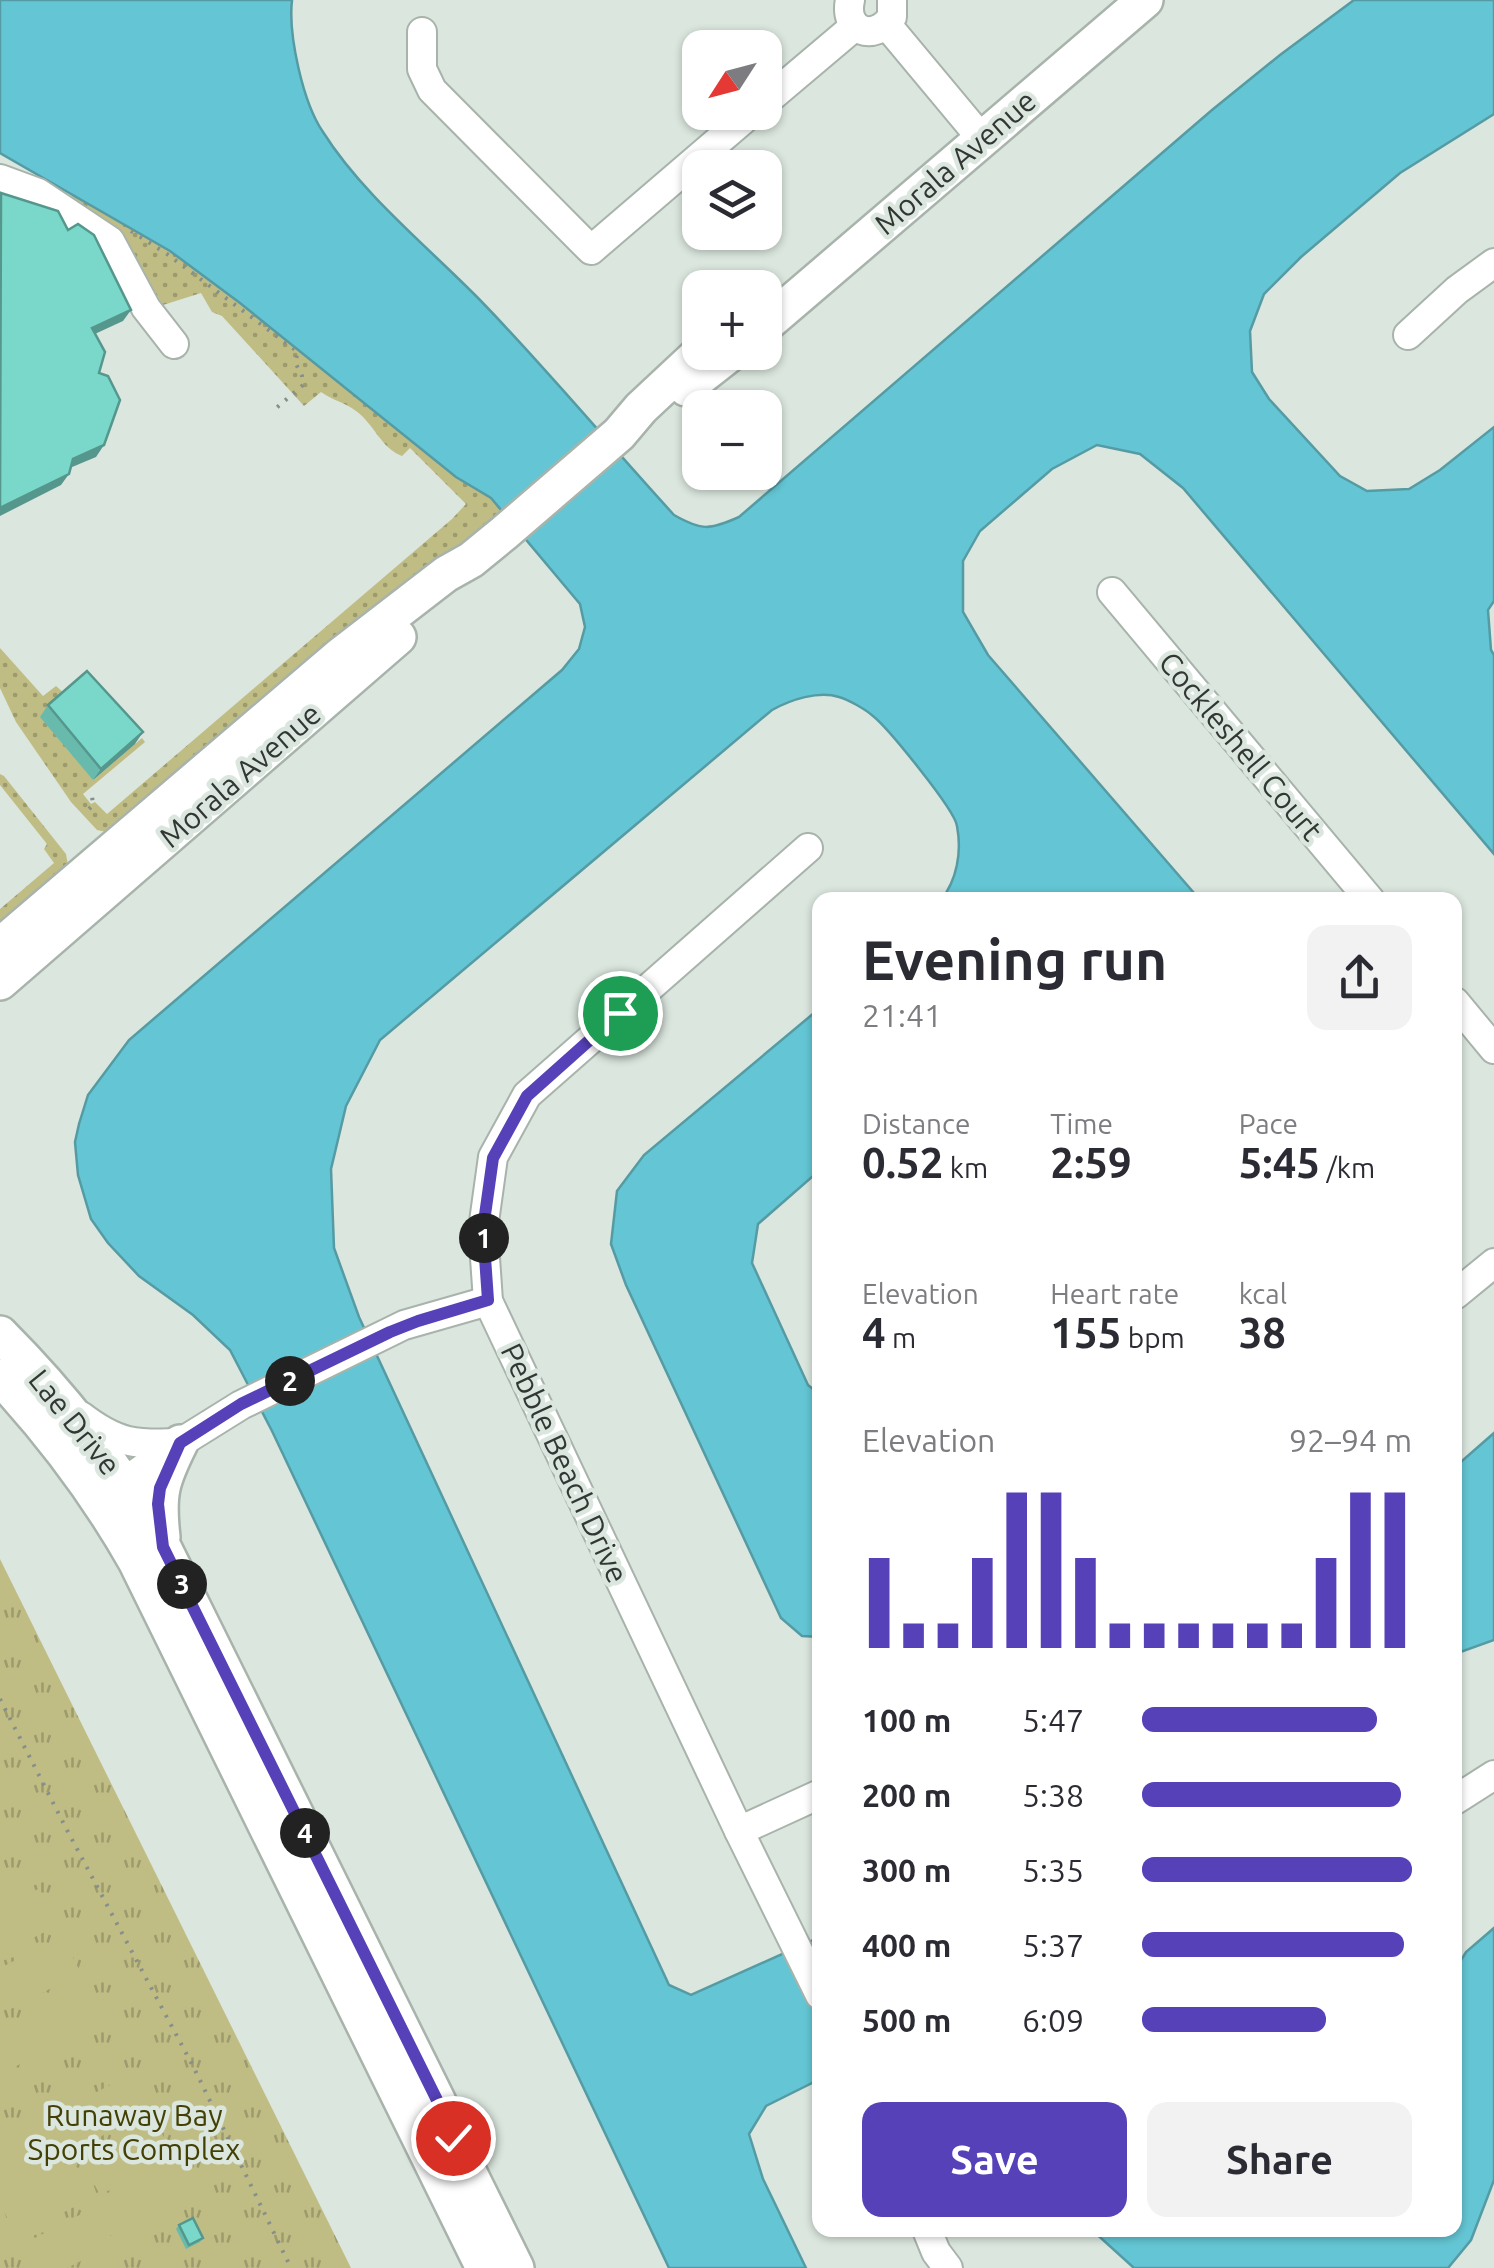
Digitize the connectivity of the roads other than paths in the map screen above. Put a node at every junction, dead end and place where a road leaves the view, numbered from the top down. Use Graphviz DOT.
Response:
graph roads {
  1 [pos="1110,0"];
  2 [pos="1145,0"];
  3 [pos="890,12"];
  4 [pos="852,13"];
  5 [pos="422,32"];
  6 [pos="782,85"];
  7 [pos="731,130"];
  8 [pos="975,130"];
  9 [pos="0,179"];
  10 [pos="1494,264"];
  11 [pos="782,283"];
  12 [pos="782,308"];
  13 [pos="1408,335"];
  14 [pos="174,344"];
  15 [pos="682,369"];
  16 [pos="709,370"];
  17 [pos="619,434"];
  18 [pos="471,560"];
  19 [pos="1112,592"];
  20 [pos="808,848"];
  21 [pos="1363,892"];
  22 [pos="0,946"];
  23 [pos="0,982"];
  24 [pos="1462,1010"];
  25 [pos="1494,1049"];
  26 [pos="1494,1263"];
  27 [pos="1462,1289"];
  28 [pos="488,1300"];
  29 [pos="0,1334"];
  30 [pos="0,1376"];
  31 [pos="64,1403"];
  32 [pos="180,1443"];
  33 [pos="111,1491"];
  34 [pos="163,1547"];
  35 [pos="1494,1775"];
  36 [pos="1462,1796"];
  37 [pos="812,1798"];
  38 [pos="739,1831"];
  39 [pos="812,1978"];
  40 [pos="929,2237"];
  41 [pos="484,2268"];
  42 [pos="516,2268"];
  43 [pos="948,2268"];
  1 -- 8 [label="main road, Morala Avenue"];
  2 -- 8 [label="main road, Morala Avenue"];
  3 -- 4 [label="street"];
  3 -- 8 [label="street"];
  4 -- 6 [label="street"];
  5 -- 7 [label="street"];
  8 -- 11 [label="main road, Morala Avenue"];
  8 -- 12 [label="main road, Morala Avenue"];
  9 -- 14 [label="street"];
  10 -- 13 [label="street"];
  15 -- 17 [label="main road, Morala Avenue"];
  16 -- 17 [label="main road, Morala Avenue"];
  17 -- 18 [label="main road, Morala Avenue"];
  18 -- 22 [label="main road, Morala Avenue"];
  18 -- 23 [label="main road, Morala Avenue"];
  19 -- 21 [label="street, Cockleshell Court"];
  20 -- 28 [label="street, Pebble Beach Drive"];
  24 -- 25 [label="street"];
  26 -- 27 [label="street"];
  28 -- 32 [label="street"];
  28 -- 38 [label="street, Pebble Beach Drive"];
  29 -- 31 [label="main road, Lae Drive"];
  30 -- 33 [label="main road, Lae Drive"];
  31 -- 32 [label="street"];
  31 -- 33 [label="main road, Lae Drive"];
  32 -- 33 [label="street"];
  32 -- 34 [label="main road"];
  33 -- 34 [label="main road, Lae Drive"];
  33 -- 41 [label="main road, Lae Drive"];
  34 -- 42 [label="main road, Lae Drive"];
  35 -- 36 [label="street"];
  37 -- 38 [label="street"];
  38 -- 39 [label="street, Pebble Beach Drive"];
  40 -- 43 [label="street"];
}
